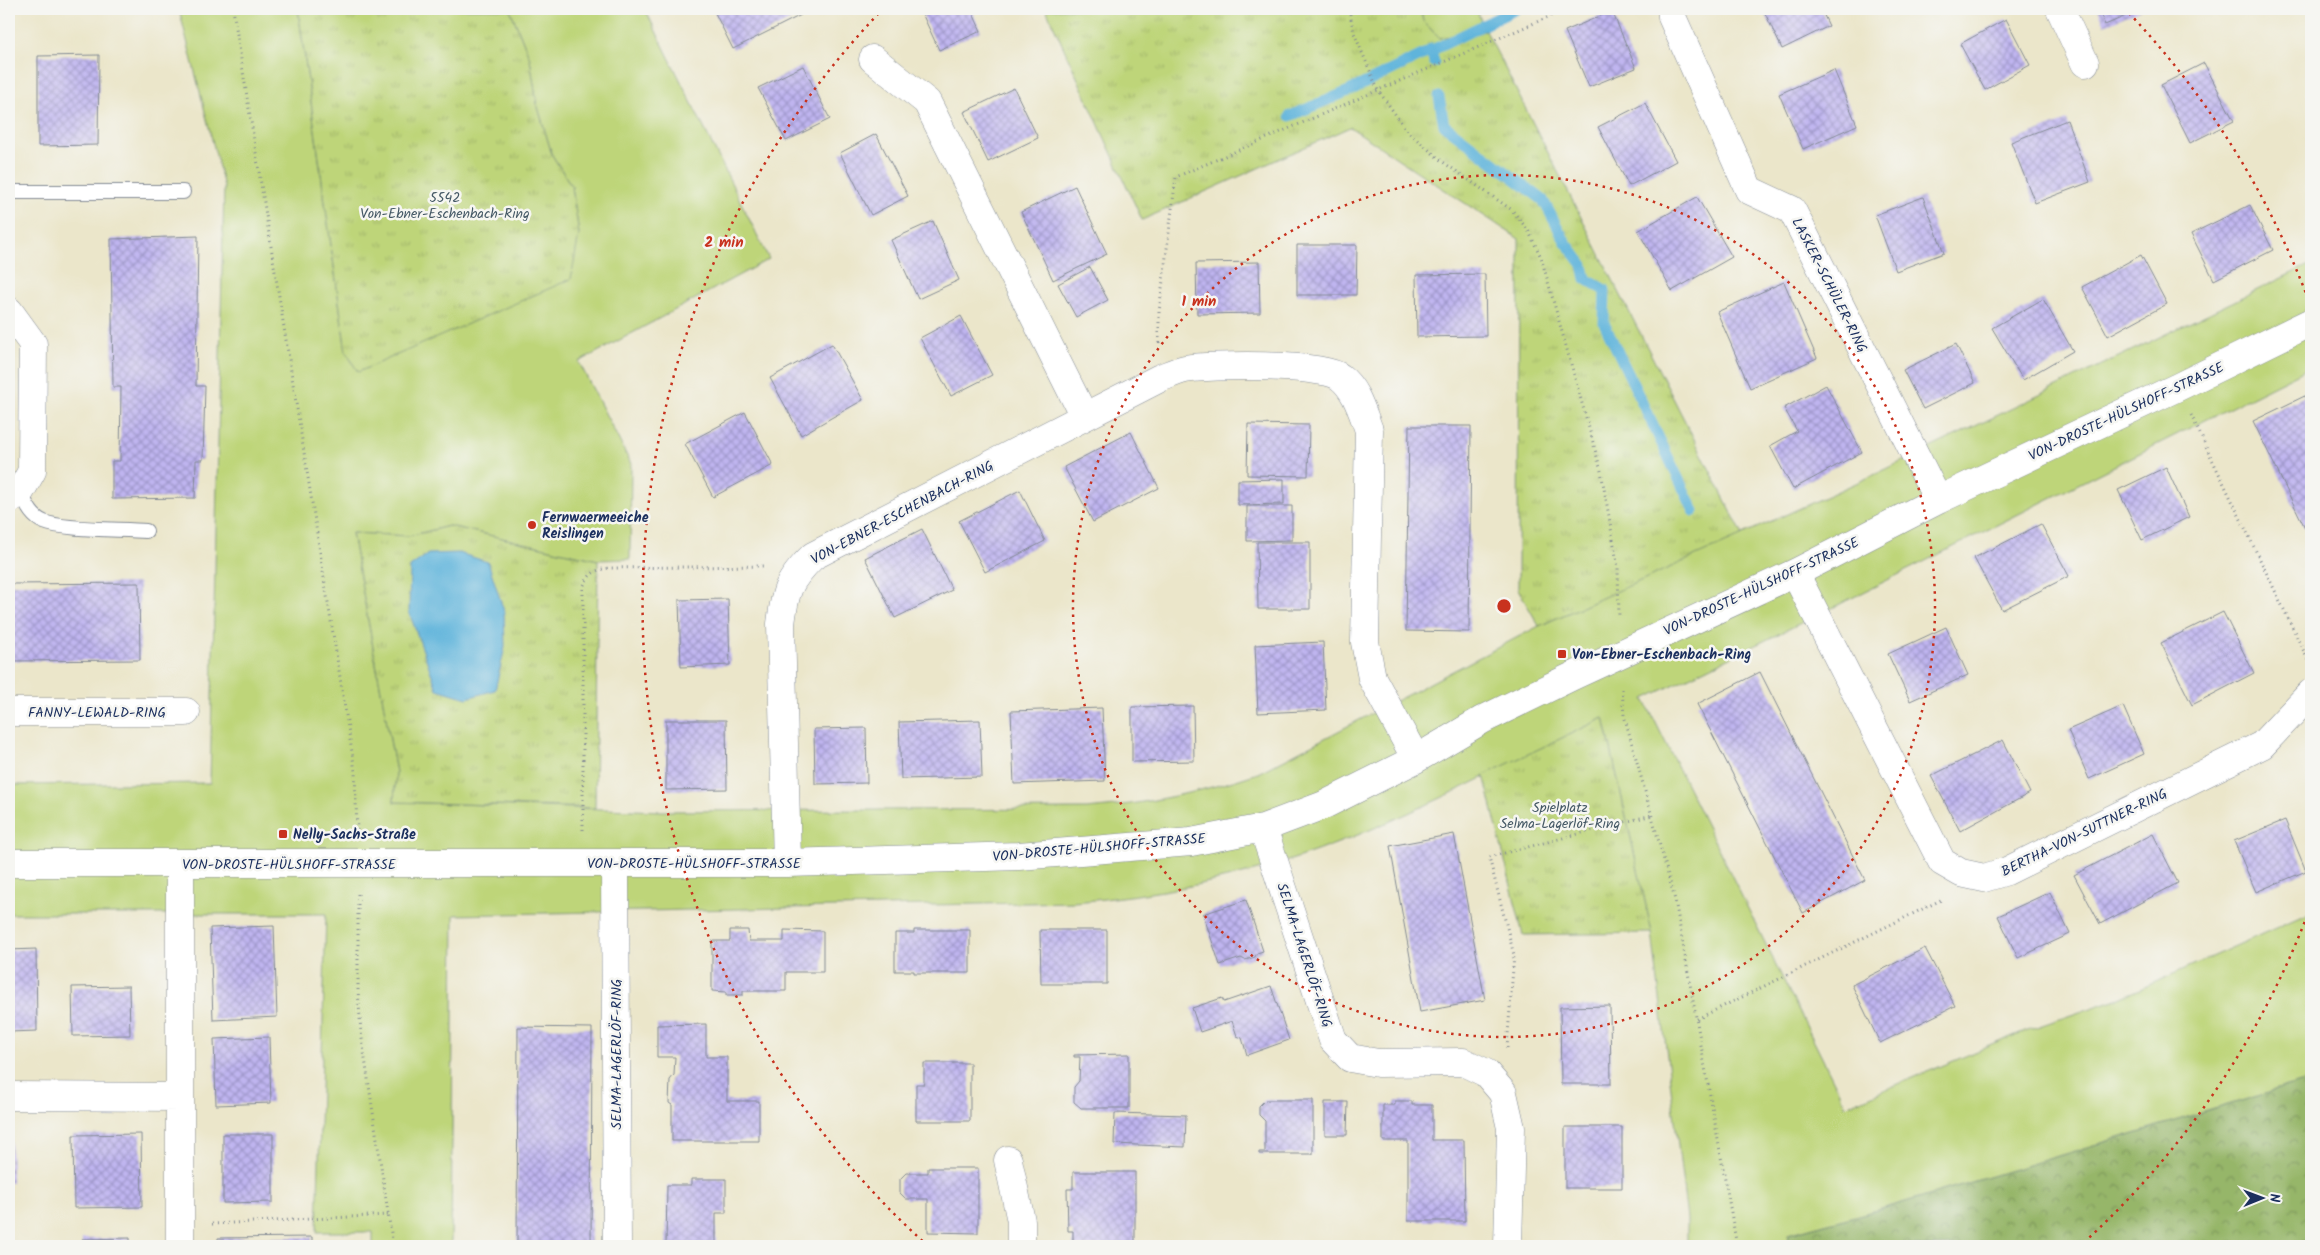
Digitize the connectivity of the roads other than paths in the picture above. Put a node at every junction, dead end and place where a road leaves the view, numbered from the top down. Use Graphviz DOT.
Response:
graph roads {
  1 [pos="1672,9"];
  2 [pos="2060,9"];
  3 [pos="873,59"];
  4 [pos="2085,63"];
  5 [pos="9,192"];
  6 [pos="182,192"];
  7 [pos="9,311"];
  8 [pos="2311,322"];
  9 [pos="1084,416"];
  10 [pos="14,496"];
  11 [pos="1938,500"];
  12 [pos="146,531"];
  13 [pos="1795,573"];
  14 [pos="2311,693"];
  15 [pos="9,712"];
  16 [pos="186,712"];
  17 [pos="1416,759"];
  18 [pos="1263,828"];
  19 [pos="9,863"];
  20 [pos="615,863"];
  21 [pos="787,863"];
  22 [pos="180,864"];
  23 [pos="9,1096"];
  24 [pos="180,1097"];
  25 [pos="1008,1160"];
  26 [pos="180,1236"];
  27 [pos="617,1246"];
  28 [pos="1021,1246"];
  29 [pos="1508,1246"];
  1 -- 11 [label="street, LASKER-SCHÜLER-RING"];
  2 -- 4 [label="street"];
  3 -- 9 [label="street"];
  5 -- 6 [label="lane"];
  7 -- 10 [label="street"];
  8 -- 11 [label="street, VON-DROSTE-HÜLSHOFF-STRASSE"];
  9 -- 17 [label="street, VON-EBNER-ESCHENBACH-RING"];
  9 -- 21 [label="street, VON-EBNER-ESCHENBACH-RING"];
  10 -- 12 [label="lane"];
  11 -- 13 [label="street, VON-DROSTE-HÜLSHOFF-STRASSE"];
  13 -- 14 [label="street, BERTHA-VON-SUTTNER-RING"];
  13 -- 17 [label="street, VON-DROSTE-HÜLSHOFF-STRASSE"];
  15 -- 16 [label="street, FANNY-LEWALD-RING"];
  17 -- 18 [label="street, VON-DROSTE-HÜLSHOFF-STRASSE"];
  18 -- 21 [label="street, VON-DROSTE-HÜLSHOFF-STRASSE"];
  18 -- 29 [label="street, SELMA-LAGERLÖF-RING"];
  19 -- 22 [label="street, VON-DROSTE-HÜLSHOFF-STRASSE"];
  20 -- 21 [label="street, VON-DROSTE-HÜLSHOFF-STRASSE"];
  20 -- 22 [label="street, VON-DROSTE-HÜLSHOFF-STRASSE"];
  20 -- 27 [label="street, SELMA-LAGERLÖF-RING"];
  22 -- 24 [label="street"];
  23 -- 24 [label="street"];
  24 -- 26 [label="street"];
  25 -- 28 [label="street"];
}
